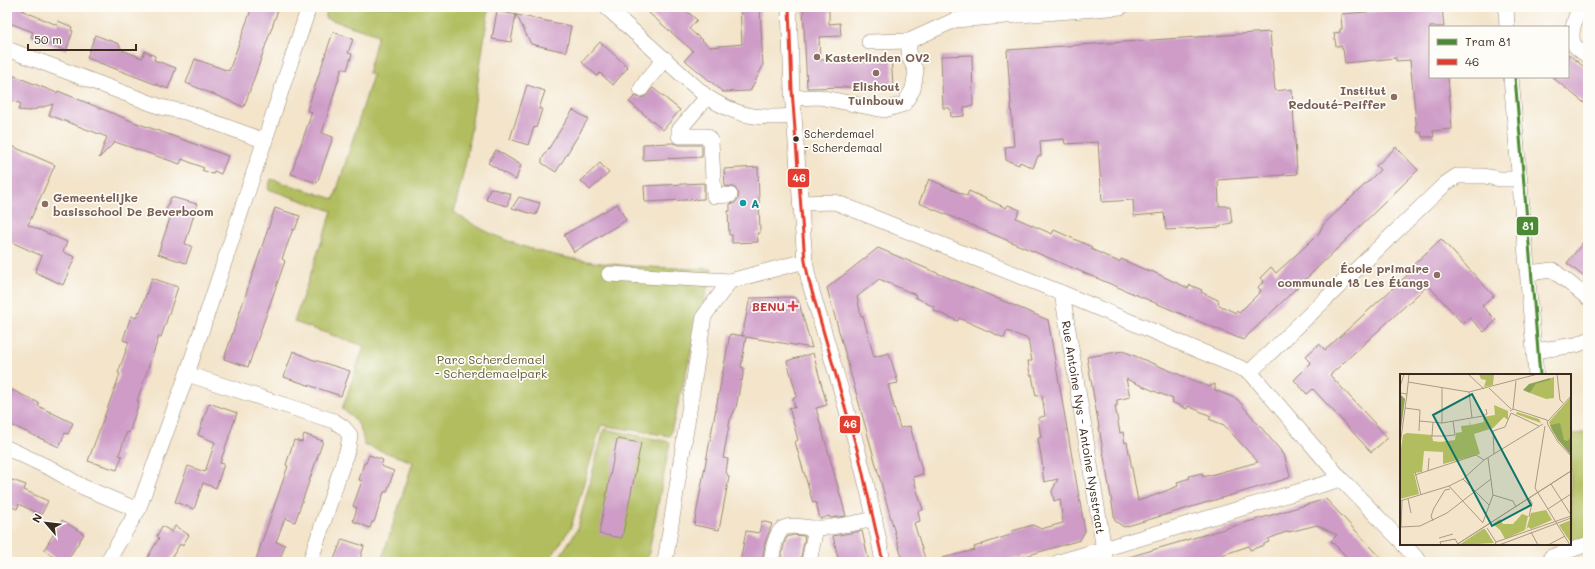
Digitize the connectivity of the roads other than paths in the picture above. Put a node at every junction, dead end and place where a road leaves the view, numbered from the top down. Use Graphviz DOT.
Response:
graph roads {
  1 [pos="309,7"];
  2 [pos="606,7"];
  3 [pos="789,7"];
  4 [pos="1121,7"];
  5 [pos="1506,7"];
  6 [pos="1581,7"];
  7 [pos="1507,26"];
  8 [pos="909,41"];
  9 [pos="869,42"];
  10 [pos="7,49"];
  11 [pos="1588,56"];
  12 [pos="664,60"];
  13 [pos="1511,78"];
  14 [pos="641,89"];
  15 [pos="707,97"];
  16 [pos="793,98"];
  17 [pos="794,116"];
  18 [pos="265,141"];
  19 [pos="1520,179"];
  20 [pos="730,196"];
  21 [pos="800,203"];
  22 [pos="805,261"];
  23 [pos="1528,273"];
  24 [pos="609,274"];
  25 [pos="730,281"];
  26 [pos="1062,293"];
  27 [pos="1588,298"];
  28 [pos="1588,340"];
  29 [pos="1534,351"];
  30 [pos="1250,372"];
  31 [pos="187,374"];
  32 [pos="1536,374"];
  33 [pos="7,448"];
  34 [pos="1341,479"];
  35 [pos="138,510"];
  36 [pos="875,519"];
  37 [pos="816,528"];
  38 [pos="1400,540"];
  39 [pos="1588,544"];
  40 [pos="1405,545"];
  41 [pos="1551,554"];
  42 [pos="1105,556"];
  43 [pos="107,562"];
  44 [pos="310,562"];
  45 [pos="665,562"];
  46 [pos="771,562"];
  47 [pos="809,562"];
  48 [pos="883,562"];
  49 [pos="1059,562"];
  50 [pos="1420,562"];
  1 -- 18 [label="street"];
  2 -- 12 [label="street"];
  3 -- 16 [label="street"];
  4 -- 8 [label="street"];
  5 -- 7 [label="street"];
  6 -- 11 [label="street"];
  8 -- 9 [label="street"];
  8 -- 16 [label="street"];
  10 -- 18 [label="street"];
  12 -- 14 [label="street"];
  12 -- 15 [label="street"];
  13 -- 19 [label="street"];
  15 -- 17 [label="street"];
  15 -- 20 [label="street"];
  16 -- 17 [label="street"];
  17 -- 21 [label="street"];
  18 -- 31 [label="street"];
  19 -- 23 [label="street"];
  19 -- 30 [label="street"];
  21 -- 22 [label="street"];
  21 -- 26 [label="street"];
  22 -- 25 [label="street"];
  22 -- 36 [label="street"];
  23 -- 27 [label="street"];
  23 -- 29 [label="street"];
  24 -- 25 [label="street"];
  25 -- 45 [label="street"];
  26 -- 30 [label="street"];
  26 -- 42 [label="street, Rue Antoine Nys - Antoine Nysstraat"];
  28 -- 29 [label="street"];
  29 -- 32 [label="street"];
  30 -- 34 [label="street"];
  31 -- 35 [label="street"];
  31 -- 44 [label="street"];
  33 -- 35 [label="street"];
  34 -- 38 [label="street"];
  34 -- 42 [label="street"];
  35 -- 43 [label="street"];
  36 -- 37 [label="street"];
  36 -- 48 [label="street"];
  37 -- 46 [label="street"];
  37 -- 47 [label="street"];
  39 -- 41 [label="street"];
  40 -- 50 [label="street"];
  42 -- 49 [label="street"];
}
